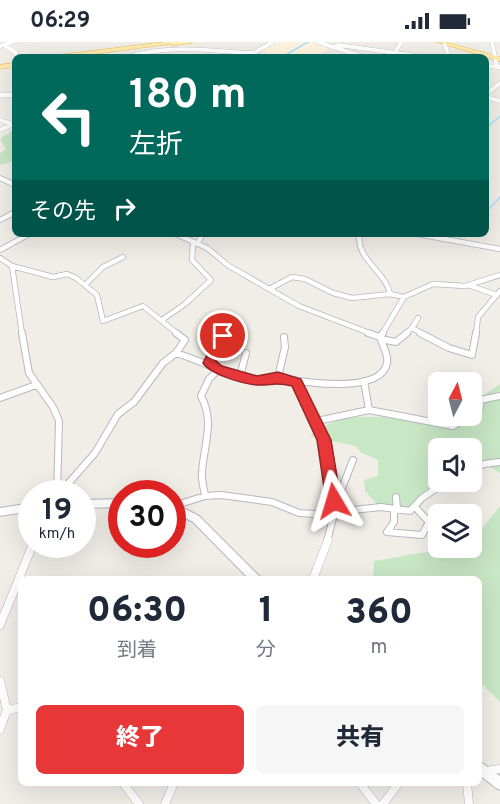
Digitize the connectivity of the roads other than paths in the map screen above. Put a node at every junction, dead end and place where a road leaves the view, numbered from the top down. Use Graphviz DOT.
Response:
graph roads {
  1 [pos="13,42"];
  2 [pos="176,42"];
  3 [pos="190,42"];
  4 [pos="273,42"];
  5 [pos="318,42"];
  6 [pos="401,42"];
  7 [pos="444,42"];
  8 [pos="492,42"];
  9 [pos="159,45"];
  10 [pos="336,45"];
  11 [pos="2,46"];
  12 [pos="143,48"];
  13 [pos="395,53"];
  14 [pos="16,54"];
  15 [pos="88,54"];
  16 [pos="98,54"];
  17 [pos="132,54"];
  18 [pos="250,54"];
  19 [pos="357,54"];
  20 [pos="402,54"];
  21 [pos="487,54"];
  22 [pos="498,57"];
  23 [pos="499,67"];
  24 [pos="24,237"];
  25 [pos="182,237"];
  26 [pos="200,237"];
  27 [pos="359,237"];
  28 [pos="434,237"];
  29 [pos="195,243"];
  30 [pos="500,249"];
  31 [pos="0,250"];
  32 [pos="123,257"];
  33 [pos="0,258"];
  34 [pos="12,266"];
  35 [pos="500,275"];
  36 [pos="86,284"];
  37 [pos="467,285"];
  38 [pos="271,288"];
  39 [pos="390,294"];
  40 [pos="404,297"];
  41 [pos="498,297"];
  42 [pos="418,318"];
  43 [pos="162,320"];
  44 [pos="412,328"];
  45 [pos="223,336"];
  46 [pos="284,337"];
  47 [pos="381,338"];
  48 [pos="176,353"];
  49 [pos="246,353"];
  50 [pos="209,363"];
  51 [pos="218,370"];
  52 [pos="240,376"];
  53 [pos="278,377"];
  54 [pos="364,381"];
  55 [pos="297,382"];
  56 [pos="36,385"];
  57 [pos="500,396"];
  58 [pos="0,398"];
  59 [pos="482,400"];
  60 [pos="369,410"];
  61 [pos="316,421"];
  62 [pos="428,421"];
  63 [pos="353,460"];
  64 [pos="500,462"];
  65 [pos="482,465"];
  66 [pos="58,480"];
  67 [pos="71,480"];
  68 [pos="431,492"];
  69 [pos="205,496"];
  70 [pos="396,497"];
  71 [pos="186,502"];
  72 [pos="415,507"];
  73 [pos="18,509"];
  74 [pos="335,509"];
  75 [pos="395,509"];
  76 [pos="0,512"];
  77 [pos="186,513"];
  78 [pos="27,558"];
  79 [pos="20,576"];
  80 [pos="253,576"];
  81 [pos="314,576"];
  82 [pos="18,581"];
  83 [pos="0,625"];
  84 [pos="0,681"];
  85 [pos="18,708"];
  86 [pos="9,710"];
  87 [pos="0,729"];
  88 [pos="494,772"];
  89 [pos="500,784"];
  90 [pos="125,786"];
  91 [pos="173,786"];
  92 [pos="362,786"];
  93 [pos="397,786"];
  94 [pos="467,786"];
  95 [pos="139,804"];
  96 [pos="165,804"];
  97 [pos="376,804"];
  98 [pos="383,804"];
  99 [pos="469,804"];
  1 -- 11 [label="street"];
  2 -- 9 [label="main road"];
  3 -- 9 [label="main road"];
  4 -- 18 [label="street"];
  5 -- 10 [label="street"];
  6 -- 13 [label="street"];
  7 -- 21 [label="main road"];
  8 -- 22 [label="street"];
  9 -- 12 [label="main road"];
  9 -- 18 [label="street"];
  10 -- 13 [label="street"];
  10 -- 19 [label="street"];
  11 -- 14 [label="street"];
  12 -- 15 [label="main road"];
  12 -- 16 [label="main road"];
  12 -- 17 [label="street"];
  13 -- 20 [label="street"];
  22 -- 23 [label="street"];
  24 -- 31 [label="street"];
  25 -- 29 [label="street"];
  26 -- 29 [label="street"];
  27 -- 39 [label="street"];
  28 -- 30 [label="street"];
  29 -- 38 [label="street"];
  29 -- 43 [label="street"];
  32 -- 36 [label="street"];
  33 -- 34 [label="street"];
  34 -- 36 [label="street"];
  34 -- 56 [label="street"];
  35 -- 37 [label="street"];
  36 -- 43 [label="street"];
  37 -- 40 [label="street"];
  37 -- 41 [label="street"];
  38 -- 39 [label="street"];
  38 -- 47 [label="street"];
  39 -- 40 [label="street"];
  40 -- 47 [label="street"];
  41 -- 44 [label="street"];
  42 -- 44 [label="street"];
  43 -- 48 [label="street"];
  44 -- 47 [label="street"];
  45 -- 50 [label="street"];
  46 -- 53 [label="street"];
  47 -- 54 [label="street"];
  48 -- 50 [label="street"];
  48 -- 67 [label="street"];
  49 -- 52 [label="street"];
  50 -- 51 [label="street"];
  51 -- 52 [label="street"];
  51 -- 69 [label="street"];
  52 -- 53 [label="street"];
  53 -- 55 [label="street"];
  54 -- 55 [label="street"];
  54 -- 60 [label="street"];
  55 -- 61 [label="street"];
  56 -- 58 [label="street"];
  56 -- 66 [label="street"];
  57 -- 59 [label="street"];
  60 -- 61 [label="street"];
  60 -- 62 [label="street"];
  61 -- 74 [label="street"];
  63 -- 74 [label="street"];
  64 -- 65 [label="street"];
  68 -- 72 [label="street"];
  69 -- 71 [label="street"];
  69 -- 74 [label="street"];
  70 -- 75 [label="street"];
  72 -- 75 [label="street"];
  72 -- 75 [label="street"];
  73 -- 76 [label="main road"];
  74 -- 75 [label="street"];
  74 -- 81 [label="street"];
  77 -- 80 [label="main road"];
  78 -- 79 [label="street"];
  82 -- 83 [label="street"];
  84 -- 86 [label="street"];
  85 -- 86 [label="street"];
  86 -- 87 [label="street"];
  88 -- 89 [label="main road"];
  90 -- 95 [label="street"];
  91 -- 96 [label="street"];
  92 -- 97 [label="street"];
  93 -- 98 [label="street"];
  94 -- 99 [label="street"];
}
